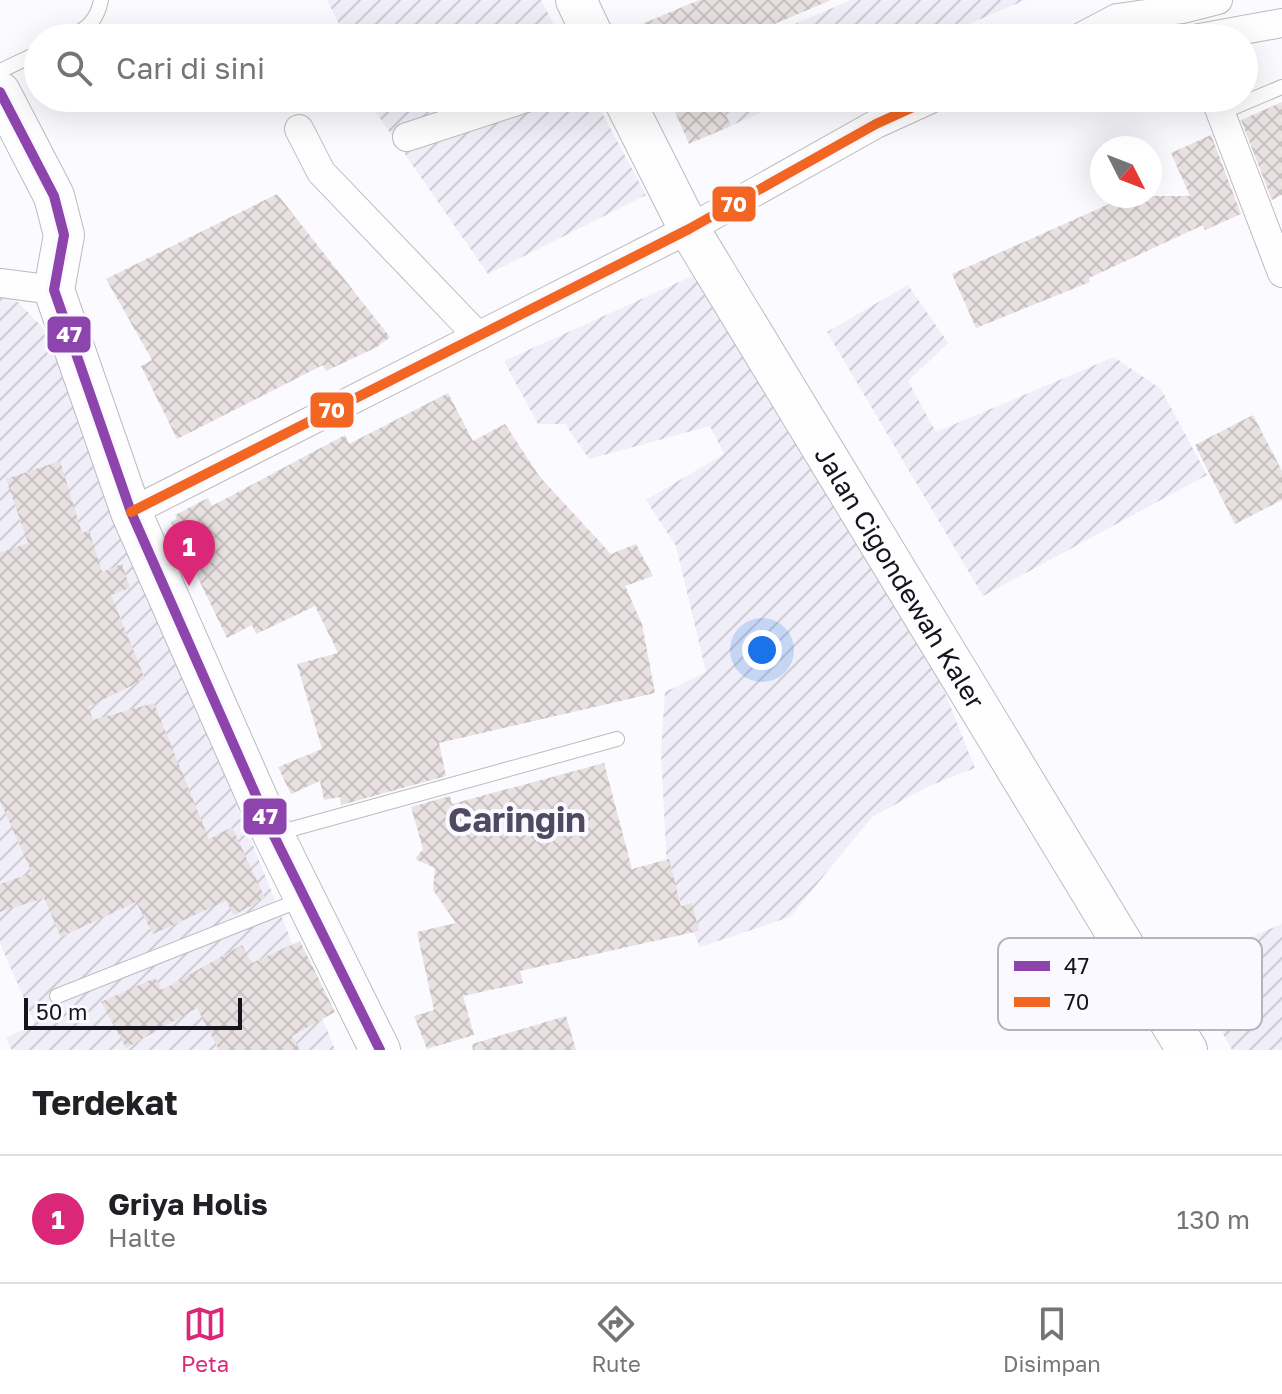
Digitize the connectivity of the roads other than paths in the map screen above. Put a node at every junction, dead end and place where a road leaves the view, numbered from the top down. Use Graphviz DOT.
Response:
graph roads {
  1 [pos="101,0"];
  2 [pos="576,0"];
  3 [pos="1218,0"];
  4 [pos="1183,5"];
  5 [pos="1282,23"];
  6 [pos="90,24"];
  7 [pos="587,24"];
  8 [pos="1109,24"];
  9 [pos="1190,24"];
  10 [pos="1258,27"];
  11 [pos="24,60"];
  12 [pos="0,71"];
  13 [pos="1282,87"];
  14 [pos="0,92"];
  15 [pos="1258,94"];
  16 [pos="483,112"];
  17 [pos="630,112"];
  18 [pos="902,112"];
  19 [pos="1220,112"];
  20 [pos="299,129"];
  21 [pos="407,137"];
  22 [pos="689,229"];
  23 [pos="1282,273"];
  24 [pos="0,283"];
  25 [pos="54,290"];
  26 [pos="478,336"];
  27 [pos="131,512"];
  28 [pos="617,739"];
  29 [pos="273,834"];
  30 [pos="303,899"];
  31 [pos="1119,938"];
  32 [pos="57,996"];
  33 [pos="1175,1030"];
  34 [pos="380,1050"];
  35 [pos="1187,1050"];
  1 -- 6 [label="lane"];
  2 -- 7 [label="main road"];
  3 -- 4 [label="street"];
  4 -- 8 [label="street"];
  4 -- 9 [label="street"];
  5 -- 10 [label="street"];
  11 -- 12 [label="lane"];
  13 -- 15 [label="lane"];
  14 -- 25 [label="main road"];
  16 -- 21 [label="street"];
  17 -- 22 [label="main road, Jalan Cigondewah Kaler"];
  18 -- 22 [label="street"];
  19 -- 23 [label="street"];
  20 -- 26 [label="street"];
  22 -- 26 [label="street"];
  22 -- 31 [label="main road, Jalan Cigondewah Kaler"];
  24 -- 25 [label="street"];
  25 -- 27 [label="main road"];
  26 -- 27 [label="street"];
  27 -- 29 [label="main road"];
  28 -- 29 [label="lane"];
  29 -- 30 [label="main road"];
  30 -- 32 [label="lane"];
  30 -- 34 [label="main road"];
  33 -- 35 [label="main road, Jalan Cigondewah Kaler"];
}
